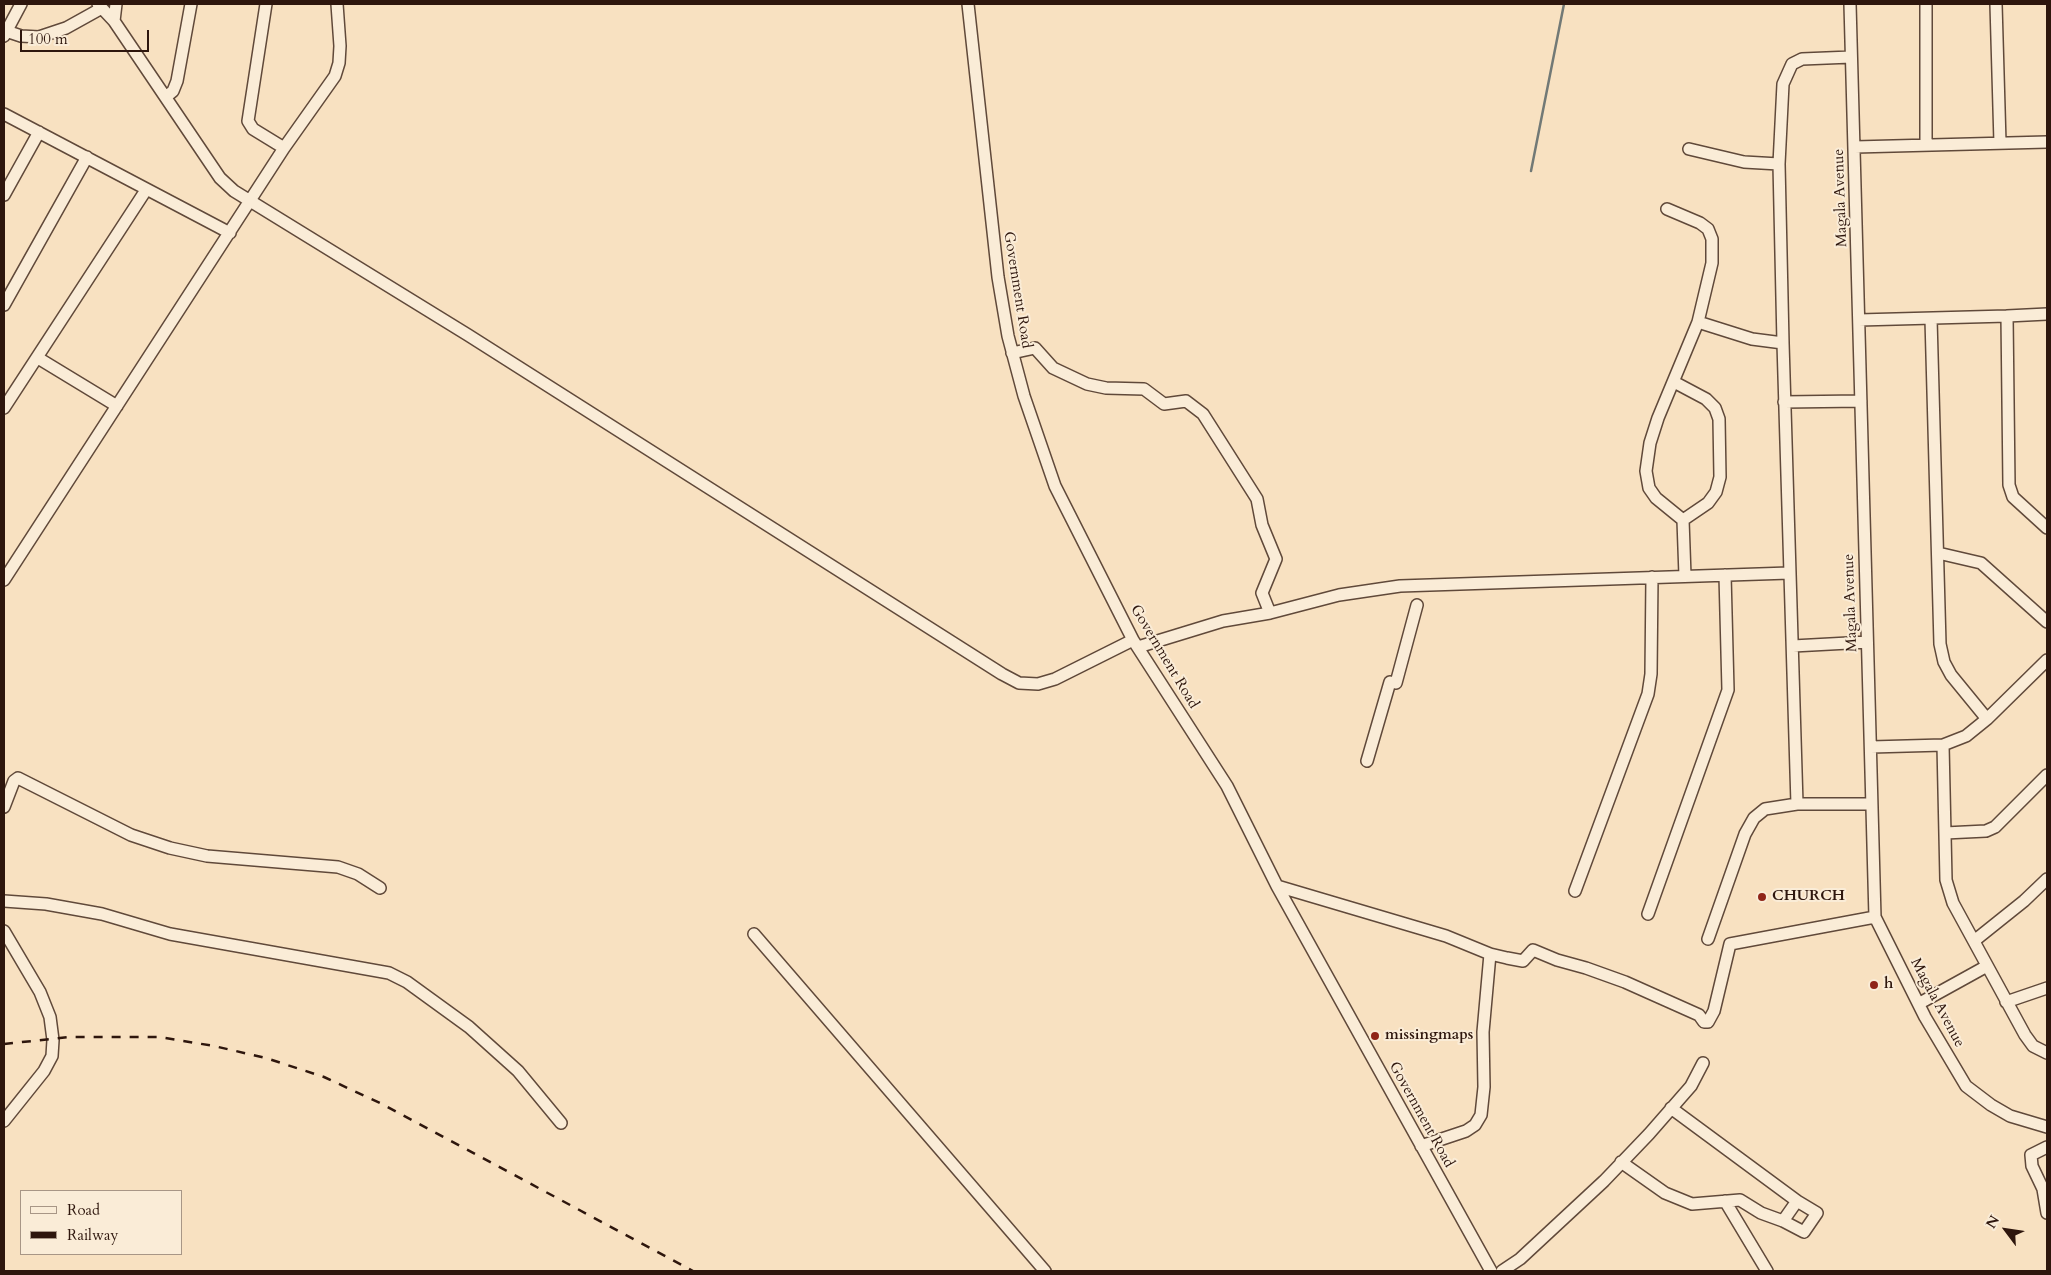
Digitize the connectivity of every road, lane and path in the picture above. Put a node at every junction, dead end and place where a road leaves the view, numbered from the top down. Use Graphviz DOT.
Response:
graph roads {
  1 [pos="21,4"];
  2 [pos="116,4"];
  3 [pos="191,4"];
  4 [pos="266,4"];
  5 [pos="337,4"];
  6 [pos="968,4"];
  7 [pos="1850,4"];
  8 [pos="1926,4"];
  9 [pos="1996,4"];
  10 [pos="100,6"];
  11 [pos="114,21"];
  12 [pos="5,34"];
  13 [pos="1851,57"];
  14 [pos="167,96"];
  15 [pos="4,114"];
  16 [pos="39,132"];
  17 [pos="2047,142"];
  18 [pos="2000,143"];
  19 [pos="1926,145"];
  20 [pos="1855,147"];
  21 [pos="284,148"];
  22 [pos="1689,148"];
  23 [pos="87,157"];
  24 [pos="1779,164"];
  25 [pos="146,190"];
  26 [pos="4,195"];
  27 [pos="252,201"];
  28 [pos="1667,210"];
  29 [pos="230,233"];
  30 [pos="4,305"];
  31 [pos="2047,314"];
  32 [pos="2007,316"];
  33 [pos="1931,319"];
  34 [pos="1860,320"];
  35 [pos="1698,322"];
  36 [pos="1783,344"];
  37 [pos="1012,353"];
  38 [pos="38,358"];
  39 [pos="1674,382"];
  40 [pos="4,385"];
  41 [pos="14,392"];
  42 [pos="1861,400"];
  43 [pos="1784,402"];
  44 [pos="117,406"];
  45 [pos="4,408"];
  46 [pos="1683,520"];
  47 [pos="2047,528"];
  48 [pos="1938,553"];
  49 [pos="1789,573"];
  50 [pos="1725,575"];
  51 [pos="1685,576"];
  52 [pos="1652,577"];
  53 [pos="4,580"];
  54 [pos="1416,604"];
  55 [pos="1270,613"];
  56 [pos="2047,622"];
  57 [pos="1867,642"];
  58 [pos="1135,643"];
  59 [pos="1793,646"];
  60 [pos="2047,660"];
  61 [pos="1987,719"];
  62 [pos="1943,745"];
  63 [pos="1872,747"];
  64 [pos="1367,761"];
  65 [pos="2047,775"];
  66 [pos="1797,804"];
  67 [pos="1870,804"];
  68 [pos="4,807"];
  69 [pos="1946,833"];
  70 [pos="2047,879"];
  71 [pos="1277,886"];
  72 [pos="380,888"];
  73 [pos="1575,891"];
  74 [pos="4,901"];
  75 [pos="1648,914"];
  76 [pos="1875,917"];
  77 [pos="4,931"];
  78 [pos="754,934"];
  79 [pos="1708,939"];
  80 [pos="1974,941"];
  81 [pos="1490,954"];
  82 [pos="1987,966"];
  83 [pos="2047,988"];
  84 [pos="2006,1002"];
  85 [pos="1920,1003"];
  86 [pos="2047,1053"];
  87 [pos="1703,1063"];
  88 [pos="1671,1108"];
  89 [pos="4,1121"];
  90 [pos="561,1123"];
  91 [pos="2047,1127"];
  92 [pos="1421,1146"];
  93 [pos="2047,1147"];
  94 [pos="1621,1162"];
  95 [pos="1725,1201"];
  96 [pos="1797,1201"];
  97 [pos="2047,1213"];
  98 [pos="1783,1221"];
  99 [pos="1045,1271"];
  100 [pos="1491,1271"];
  101 [pos="1502,1271"];
  102 [pos="1767,1271"];
  1 -- 12 [label="street"];
  2 -- 11 [label="street"];
  3 -- 14 [label="street"];
  4 -- 21 [label="street"];
  5 -- 21 [label="street"];
  6 -- 37 [label="street, Government Road"];
  7 -- 13 [label="street, Magala Avenue"];
  8 -- 19 [label="street"];
  9 -- 18 [label="street"];
  10 -- 11 [label="street"];
  10 -- 12 [label="street"];
  11 -- 14 [label="street"];
  13 -- 20 [label="street, Magala Avenue"];
  13 -- 24 [label="street"];
  14 -- 27 [label="street"];
  15 -- 16 [label="street"];
  16 -- 23 [label="street"];
  16 -- 26 [label="street"];
  17 -- 18 [label="street"];
  18 -- 19 [label="street"];
  19 -- 20 [label="street"];
  20 -- 34 [label="street, Magala Avenue"];
  21 -- 27 [label="street"];
  22 -- 24 [label="street"];
  23 -- 25 [label="street"];
  23 -- 30 [label="street"];
  24 -- 36 [label="street"];
  25 -- 29 [label="street"];
  25 -- 38 [label="street"];
  27 -- 29 [label="street"];
  27 -- 58 [label="street"];
  28 -- 35 [label="street"];
  29 -- 44 [label="street"];
  31 -- 32 [label="street"];
  32 -- 33 [label="street"];
  32 -- 47 [label="street"];
  33 -- 34 [label="street"];
  33 -- 48 [label="street"];
  34 -- 42 [label="street, Magala Avenue"];
  35 -- 36 [label="street"];
  35 -- 39 [label="street"];
  36 -- 43 [label="street"];
  37 -- 55 [label="street"];
  37 -- 58 [label="street, Government Road"];
  38 -- 41 [label="street"];
  38 -- 44 [label="street"];
  39 -- 46 [label="street"];
  39 -- 46 [label="street"];
  40 -- 41 [label="street"];
  41 -- 45 [label="street"];
  42 -- 43 [label="street"];
  42 -- 57 [label="street, Magala Avenue"];
  43 -- 49 [label="street"];
  44 -- 53 [label="street"];
  46 -- 51 [label="street"];
  48 -- 56 [label="street"];
  48 -- 61 [label="street"];
  49 -- 50 [label="street"];
  49 -- 59 [label="street"];
  50 -- 51 [label="street"];
  50 -- 75 [label="street"];
  51 -- 52 [label="street"];
  52 -- 55 [label="street"];
  52 -- 73 [label="street"];
  54 -- 64 [label="street"];
  55 -- 58 [label="street"];
  57 -- 59 [label="street"];
  57 -- 63 [label="street, Magala Avenue"];
  58 -- 71 [label="street, Government Road"];
  59 -- 66 [label="street"];
  60 -- 61 [label="street"];
  61 -- 62 [label="street"];
  62 -- 63 [label="street"];
  62 -- 69 [label="street"];
  63 -- 67 [label="street, Magala Avenue"];
  65 -- 69 [label="street"];
  66 -- 67 [label="street"];
  66 -- 79 [label="street"];
  67 -- 76 [label="street, Magala Avenue"];
  68 -- 72 [label="street"];
  69 -- 80 [label="street"];
  70 -- 80 [label="street"];
  71 -- 81 [label="street"];
  71 -- 92 [label="street, Government Road"];
  74 -- 90 [label="street"];
  76 -- 81 [label="street"];
  76 -- 85 [label="street, Magala Avenue"];
  77 -- 89 [label="street"];
  78 -- 99 [label="street"];
  80 -- 82 [label="street"];
  81 -- 92 [label="street"];
  82 -- 84 [label="street"];
  82 -- 85 [label="street"];
  83 -- 84 [label="street"];
  84 -- 86 [label="street"];
  85 -- 91 [label="street, Magala Avenue"];
  87 -- 88 [label="street"];
  88 -- 94 [label="street"];
  88 -- 96 [label="street"];
  92 -- 100 [label="street, Government Road"];
  93 -- 97 [label="street"];
  94 -- 95 [label="street"];
  94 -- 101 [label="street"];
  95 -- 98 [label="street"];
  95 -- 102 [label="street"];
  96 -- 98 [label="street"];
  96 -- 98 [label="street"];
}
